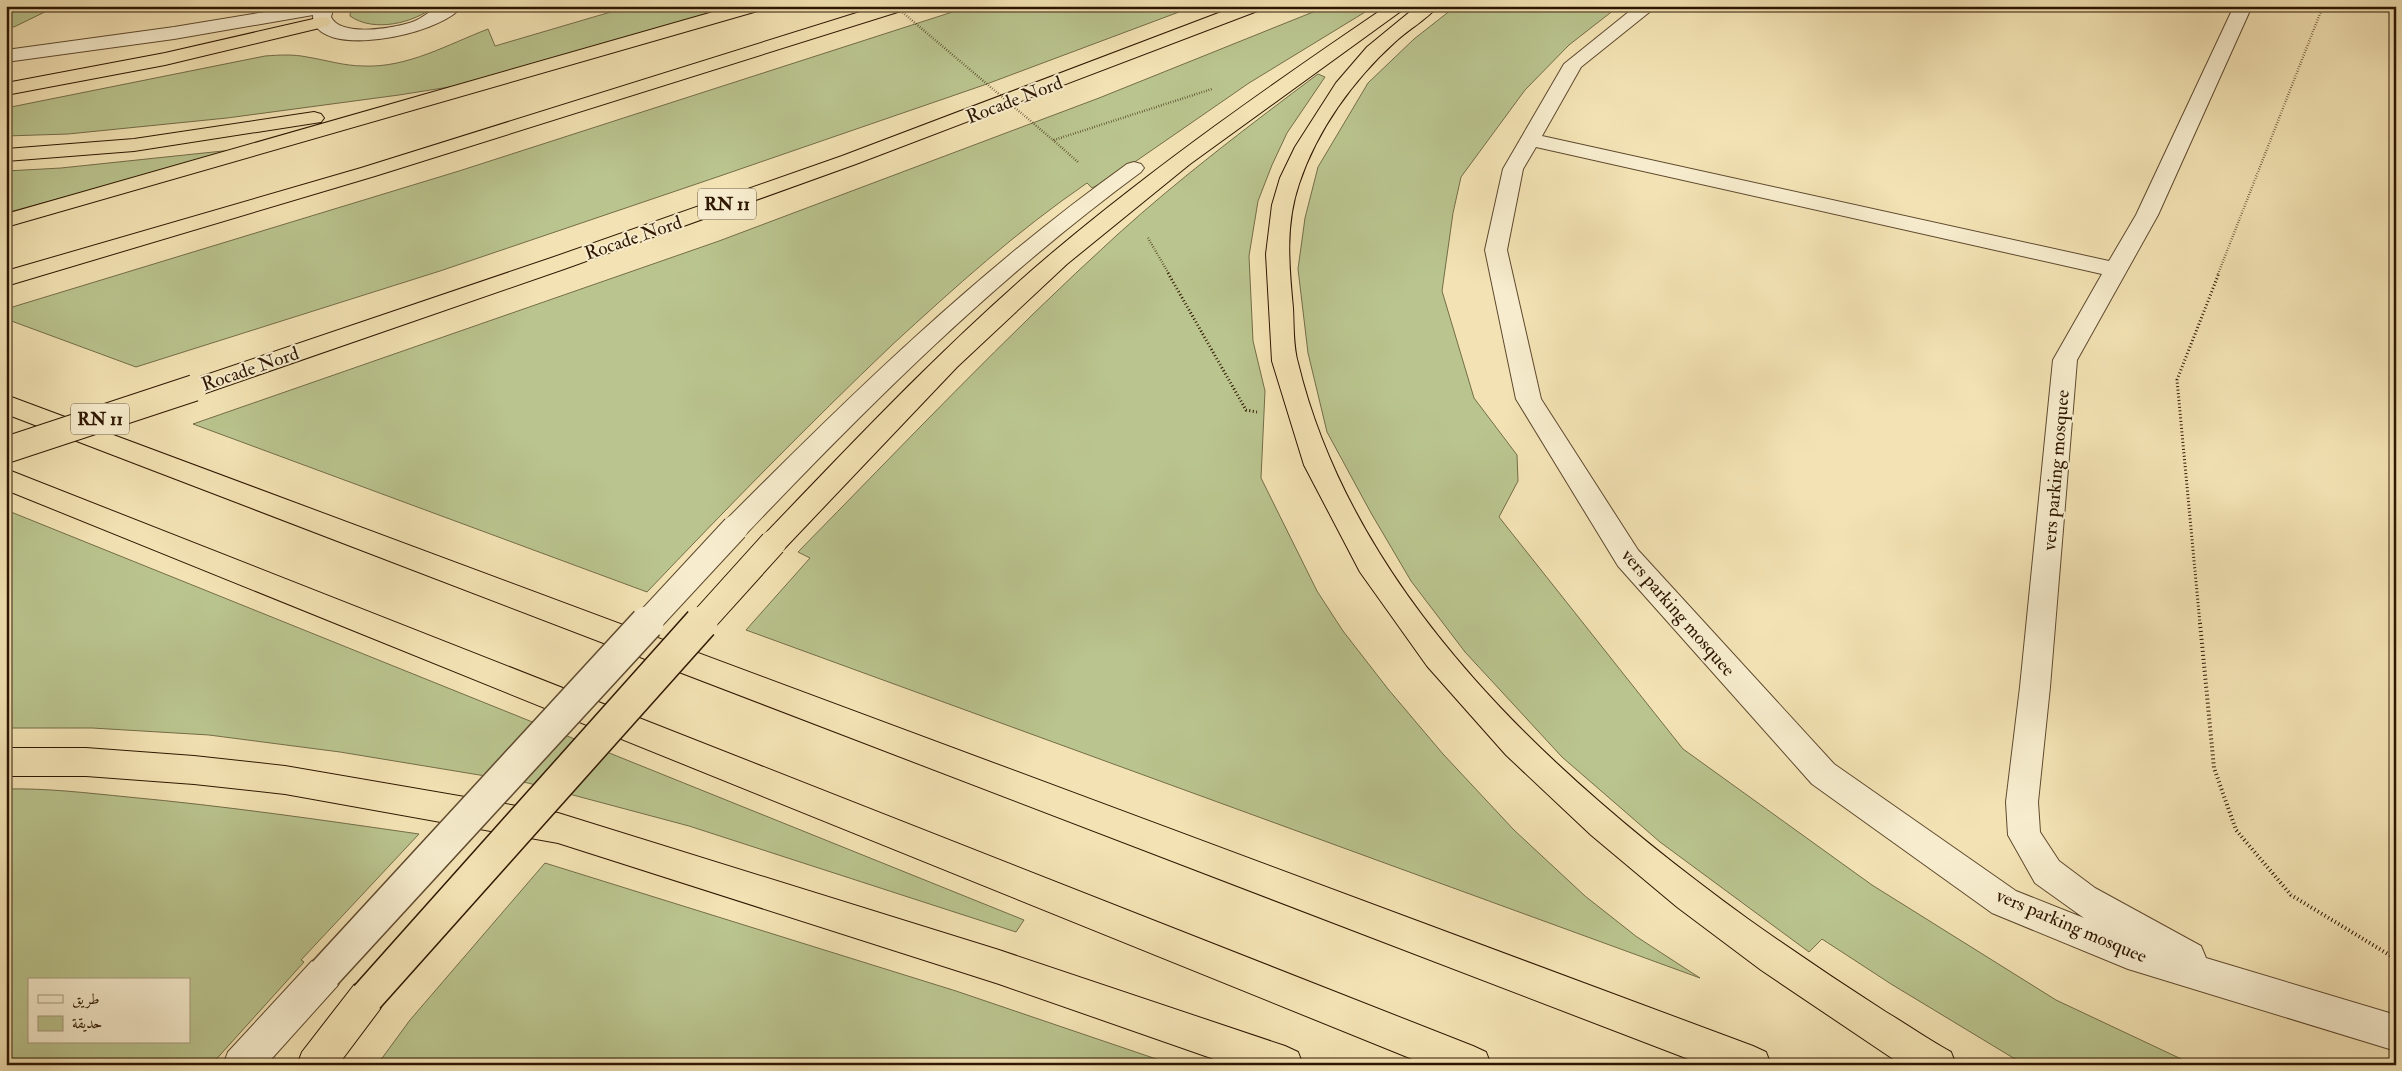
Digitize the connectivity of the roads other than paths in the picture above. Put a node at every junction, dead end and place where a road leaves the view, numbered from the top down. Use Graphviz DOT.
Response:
graph roads {
  1 [pos="473,6"];
  2 [pos="755,6"];
  3 [pos="896,6"];
  4 [pos="1254,6"];
  5 [pos="1399,6"];
  6 [pos="1428,6"];
  7 [pos="1648,6"];
  8 [pos="2243,6"];
  9 [pos="448,11"];
  10 [pos="324,12"];
  11 [pos="6,56"];
  12 [pos="6,88"];
  13 [pos="458,93"];
  14 [pos="1529,139"];
  15 [pos="6,155"];
  16 [pos="1134,168"];
  17 [pos="6,221"];
  18 [pos="2116,270"];
  19 [pos="6,279"];
  20 [pos="6,404"];
  21 [pos="6,450"];
  22 [pos="6,479"];
  23 [pos="6,762"];
  24 [pos="2234,983"];
  25 [pos="2396,1033"];
  26 [pos="241,1065"];
  27 [pos="315,1065"];
  28 [pos="1285,1065"];
  29 [pos="1473,1065"];
  30 [pos="1753,1065"];
  31 [pos="1938,1065"];
  1 -- 9 [label="street"];
  2 -- 13 [label="highway"];
  3 -- 19 [label="highway"];
  4 -- 21 [label="highway, Rocade Nord / RN 11, bridge"];
  5 -- 27 [label="highway, bridge"];
  6 -- 31 [label="highway"];
  7 -- 14 [label="street, vers parking mosquee"];
  8 -- 18 [label="street, vers parking mosquee"];
  9 -- 10 [label="street"];
  10 -- 11 [label="street"];
  10 -- 12 [label="highway"];
  13 -- 15 [label="highway"];
  13 -- 17 [label="highway"];
  14 -- 18 [label="street"];
  14 -- 24 [label="street, vers parking mosquee"];
  16 -- 26 [label="street, bridge"];
  18 -- 24 [label="street, vers parking mosquee"];
  20 -- 30 [label="highway"];
  22 -- 29 [label="highway"];
  23 -- 28 [label="highway"];
  24 -- 25 [label="street, vers parking mosquee"];
}
